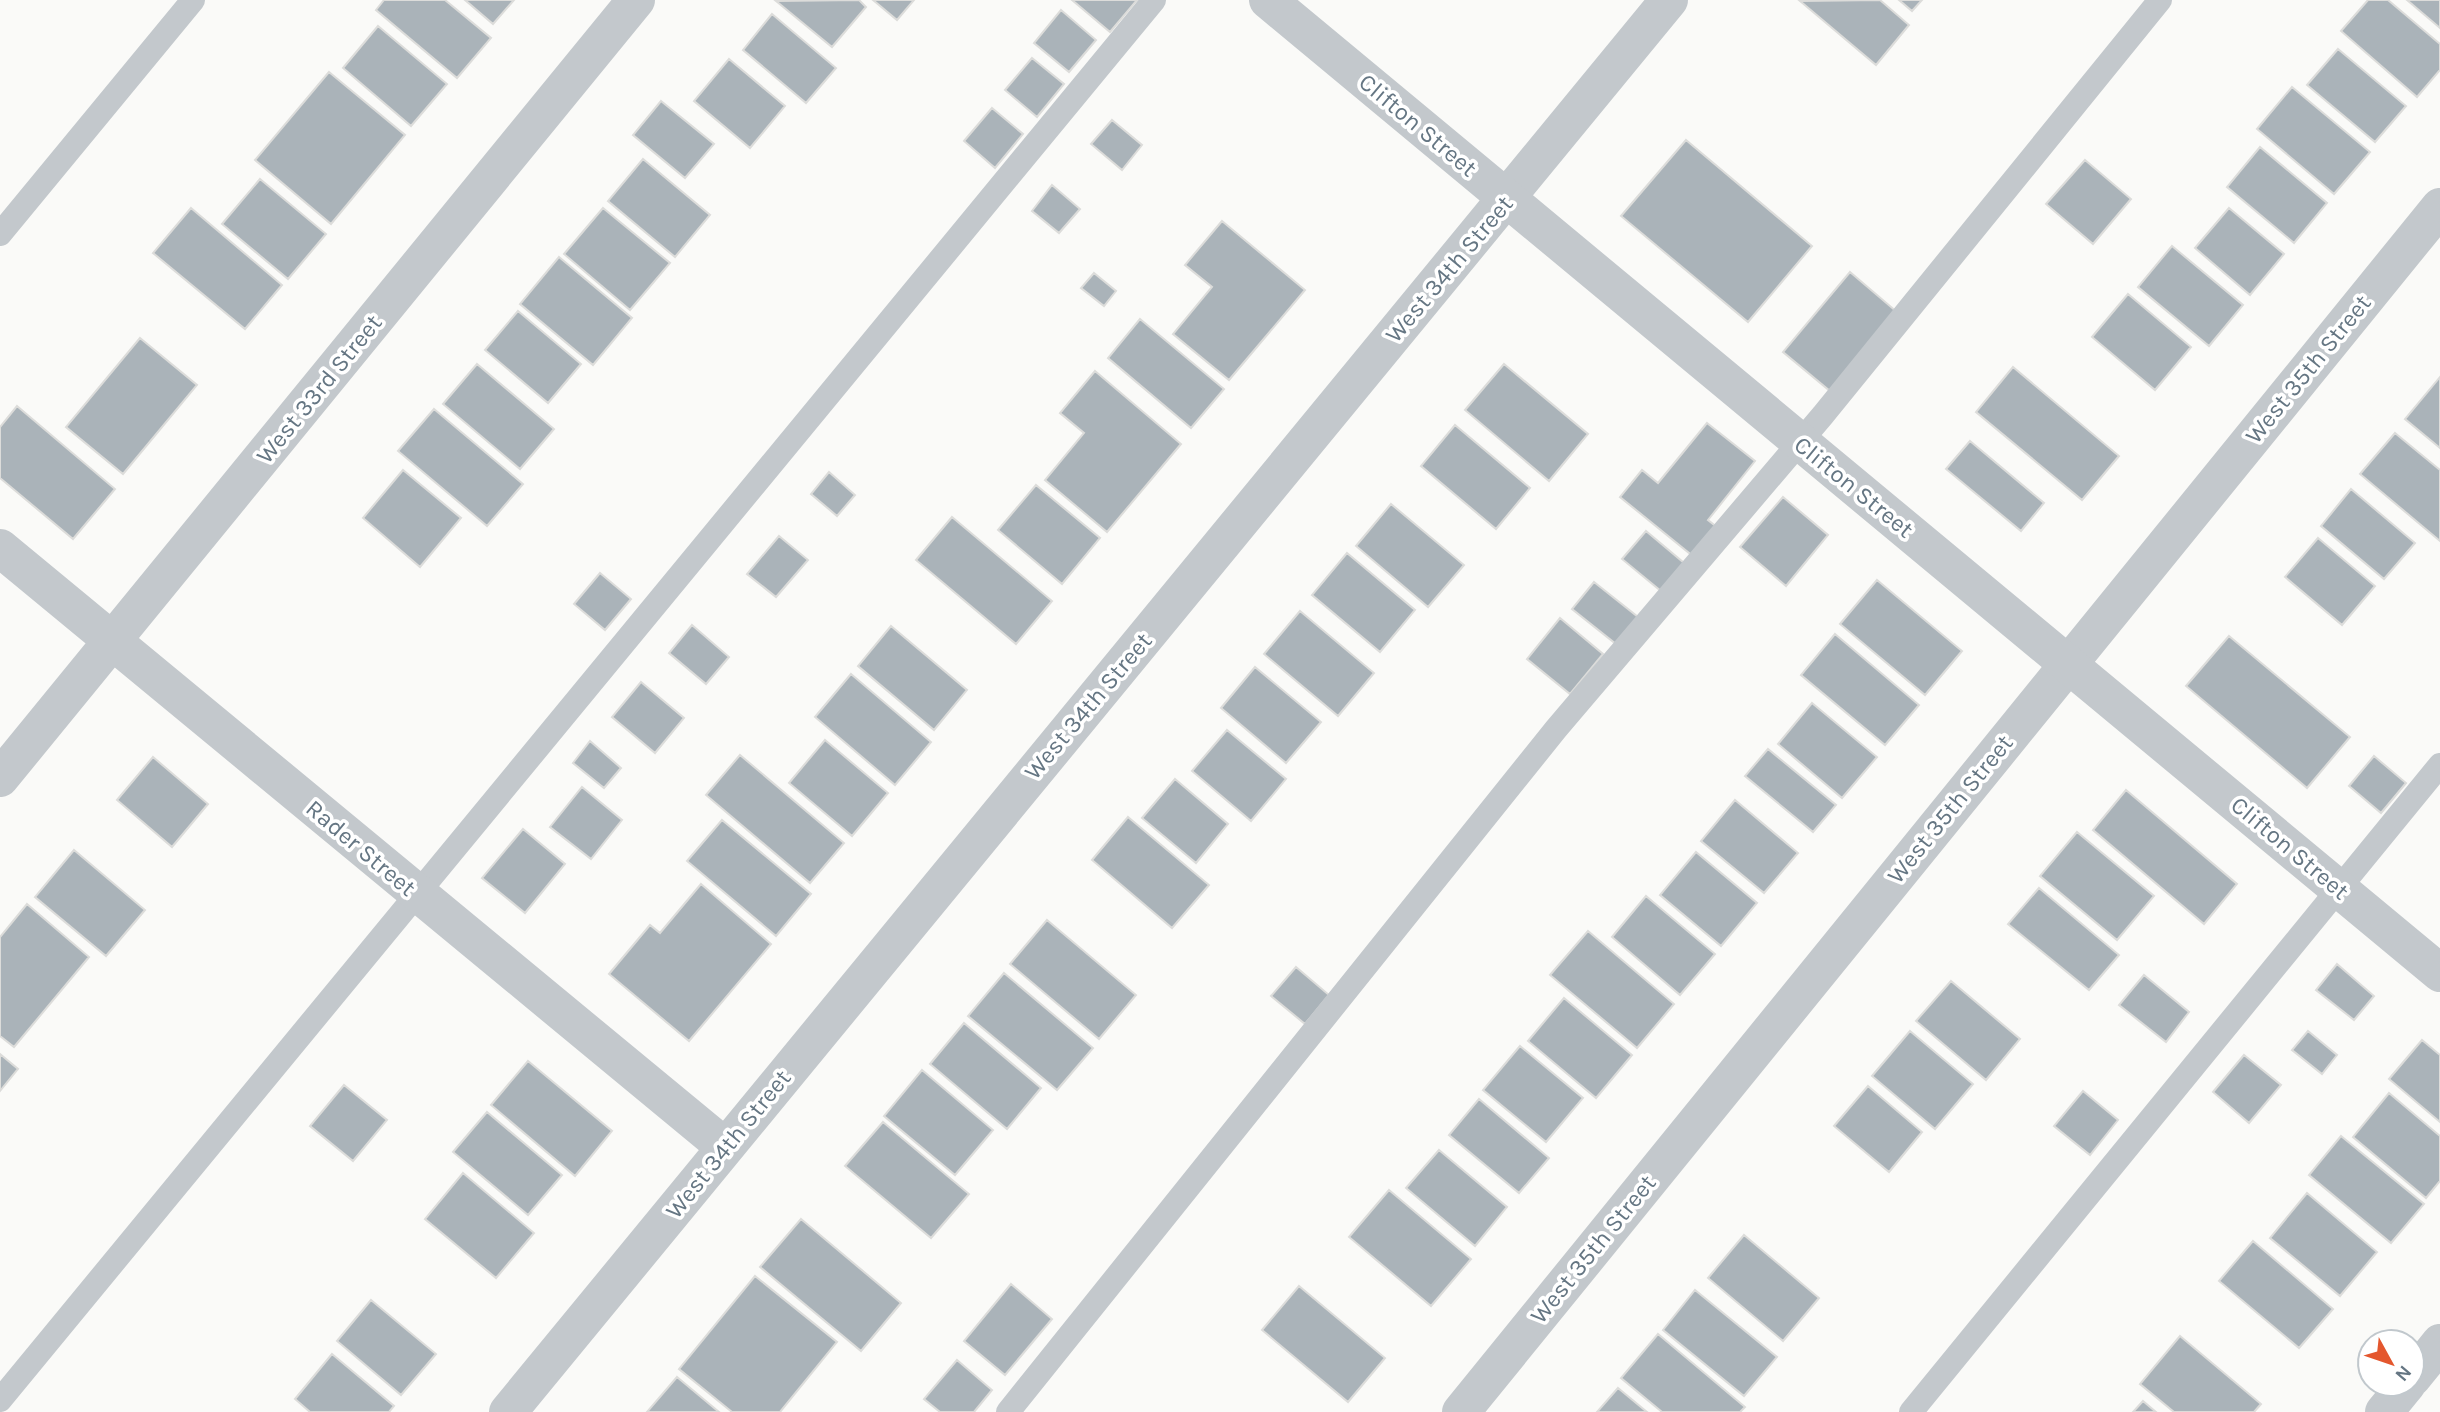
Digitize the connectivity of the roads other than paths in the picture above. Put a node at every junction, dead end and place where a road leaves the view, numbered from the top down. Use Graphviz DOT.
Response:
graph roads {
  1 [pos="193,0"];
  2 [pos="636,0"];
  3 [pos="1153,0"];
  4 [pos="1268,0"];
  5 [pos="1669,0"];
  6 [pos="2160,0"];
  7 [pos="1507,199"];
  8 [pos="2440,207"];
  9 [pos="0,234"];
  10 [pos="1800,443"];
  11 [pos="0,548"];
  12 [pos="113,642"];
  13 [pos="2068,663"];
  14 [pos="2440,765"];
  15 [pos="0,778"];
  16 [pos="2338,888"];
  17 [pos="417,894"];
  18 [pos="2440,973"];
  19 [pos="725,1147"];
  20 [pos="2440,1343"];
  21 [pos="2426,1360"];
  22 [pos="2396,1398"];
  23 [pos="0,1400"];
  24 [pos="508,1412"];
  25 [pos="1008,1412"];
  26 [pos="1461,1412"];
  27 [pos="1911,1412"];
  28 [pos="2384,1412"];
  1 -- 9 [label="lane"];
  2 -- 12 [label="street, West 33rd Street"];
  3 -- 17 [label="lane"];
  4 -- 7 [label="street, Clifton Street"];
  5 -- 7 [label="street, West 34th Street"];
  6 -- 10 [label="lane"];
  7 -- 10 [label="street, Clifton Street"];
  7 -- 19 [label="street, West 34th Street"];
  8 -- 13 [label="street, West 35th Street"];
  10 -- 13 [label="street, Clifton Street"];
  10 -- 25 [label="lane"];
  11 -- 12 [label="street, Rader Street"];
  12 -- 15 [label="street, West 33rd Street"];
  12 -- 17 [label="street, Rader Street"];
  13 -- 16 [label="street, Clifton Street"];
  13 -- 26 [label="street, West 35th Street"];
  14 -- 16 [label="lane"];
  16 -- 18 [label="street, Clifton Street"];
  16 -- 27 [label="lane"];
  17 -- 19 [label="street, Rader Street"];
  17 -- 23 [label="lane"];
  19 -- 24 [label="street, West 34th Street"];
  20 -- 21 [label="street"];
  22 -- 28 [label="street"];
}
